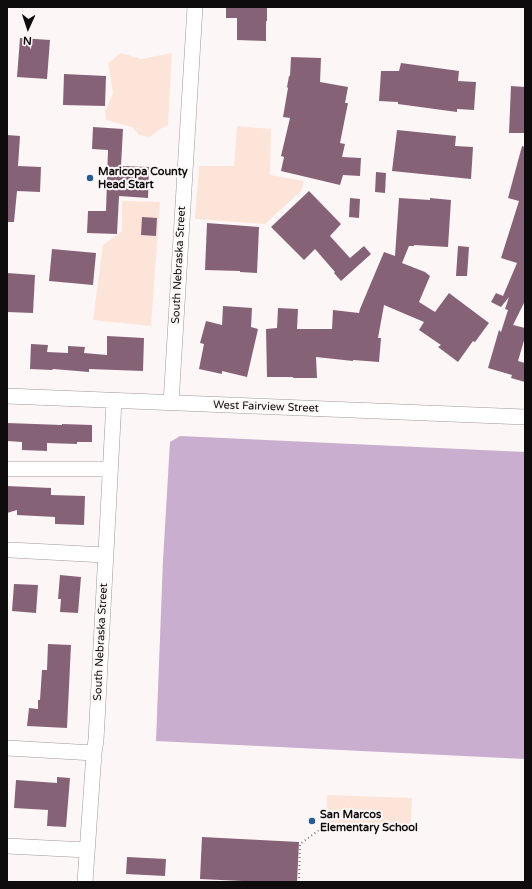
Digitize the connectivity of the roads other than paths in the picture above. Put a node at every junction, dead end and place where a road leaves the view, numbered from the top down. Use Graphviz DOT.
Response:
graph roads {
  1 [pos="195,7"];
  2 [pos="7,396"];
  3 [pos="114,401"];
  4 [pos="171,403"];
  5 [pos="525,417"];
  6 [pos="7,469"];
  7 [pos="110,469"];
  8 [pos="11,550"];
  9 [pos="106,555"];
  10 [pos="7,748"];
  11 [pos="94,753"];
  12 [pos="7,846"];
  13 [pos="87,850"];
  14 [pos="85,882"];
  1 -- 4 [label="street, South Nebraska Street"];
  2 -- 3 [label="street, West Fairview Street"];
  3 -- 4 [label="street, West Fairview Street"];
  3 -- 7 [label="street, South Nebraska Street"];
  4 -- 5 [label="street, West Fairview Street"];
  6 -- 7 [label="street"];
  7 -- 9 [label="street, South Nebraska Street"];
  8 -- 9 [label="street"];
  9 -- 11 [label="street, South Nebraska Street"];
  10 -- 11 [label="street"];
  11 -- 13 [label="street, South Nebraska Street"];
  12 -- 13 [label="street"];
  13 -- 14 [label="street, South Nebraska Street"];
}
